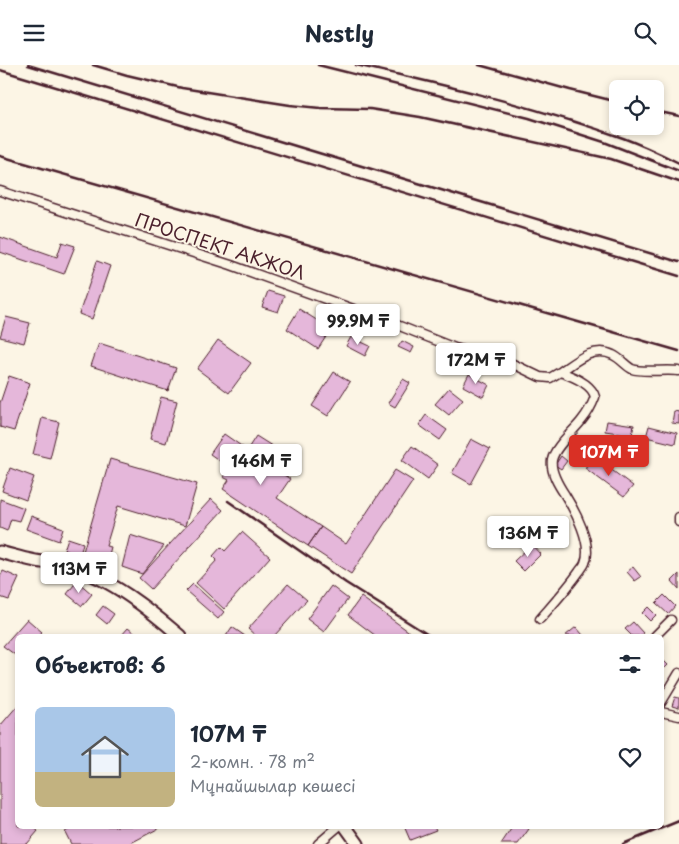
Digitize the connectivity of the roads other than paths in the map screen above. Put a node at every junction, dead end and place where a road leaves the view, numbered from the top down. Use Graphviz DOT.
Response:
graph roads {
  1 [pos="0,191"];
  2 [pos="679,371"];
  3 [pos="560,372"];
  4 [pos="679,517"];
  5 [pos="679,522"];
  6 [pos="0,552"];
  7 [pos="540,619"];
  8 [pos="671,620"];
  9 [pos="178,634"];
  10 [pos="657,634"];
  11 [pos="679,673"];
  12 [pos="664,698"];
  13 [pos="664,713"];
  14 [pos="679,716"];
  15 [pos="336,829"];
  16 [pos="347,829"];
  17 [pos="318,844"];
  18 [pos="358,844"];
  1 -- 3 [label="street, ПРОСПЕКТ АКЖОЛ"];
  2 -- 3 [label="street"];
  3 -- 7 [label="street, ПРОСПЕКТ АКЖОЛ"];
  4 -- 5 [label="street"];
  6 -- 9 [label="main road"];
  8 -- 10 [label="street"];
  11 -- 12 [label="street"];
  13 -- 14 [label="street"];
  15 -- 17 [label="street"];
  16 -- 18 [label="main road"];
}
